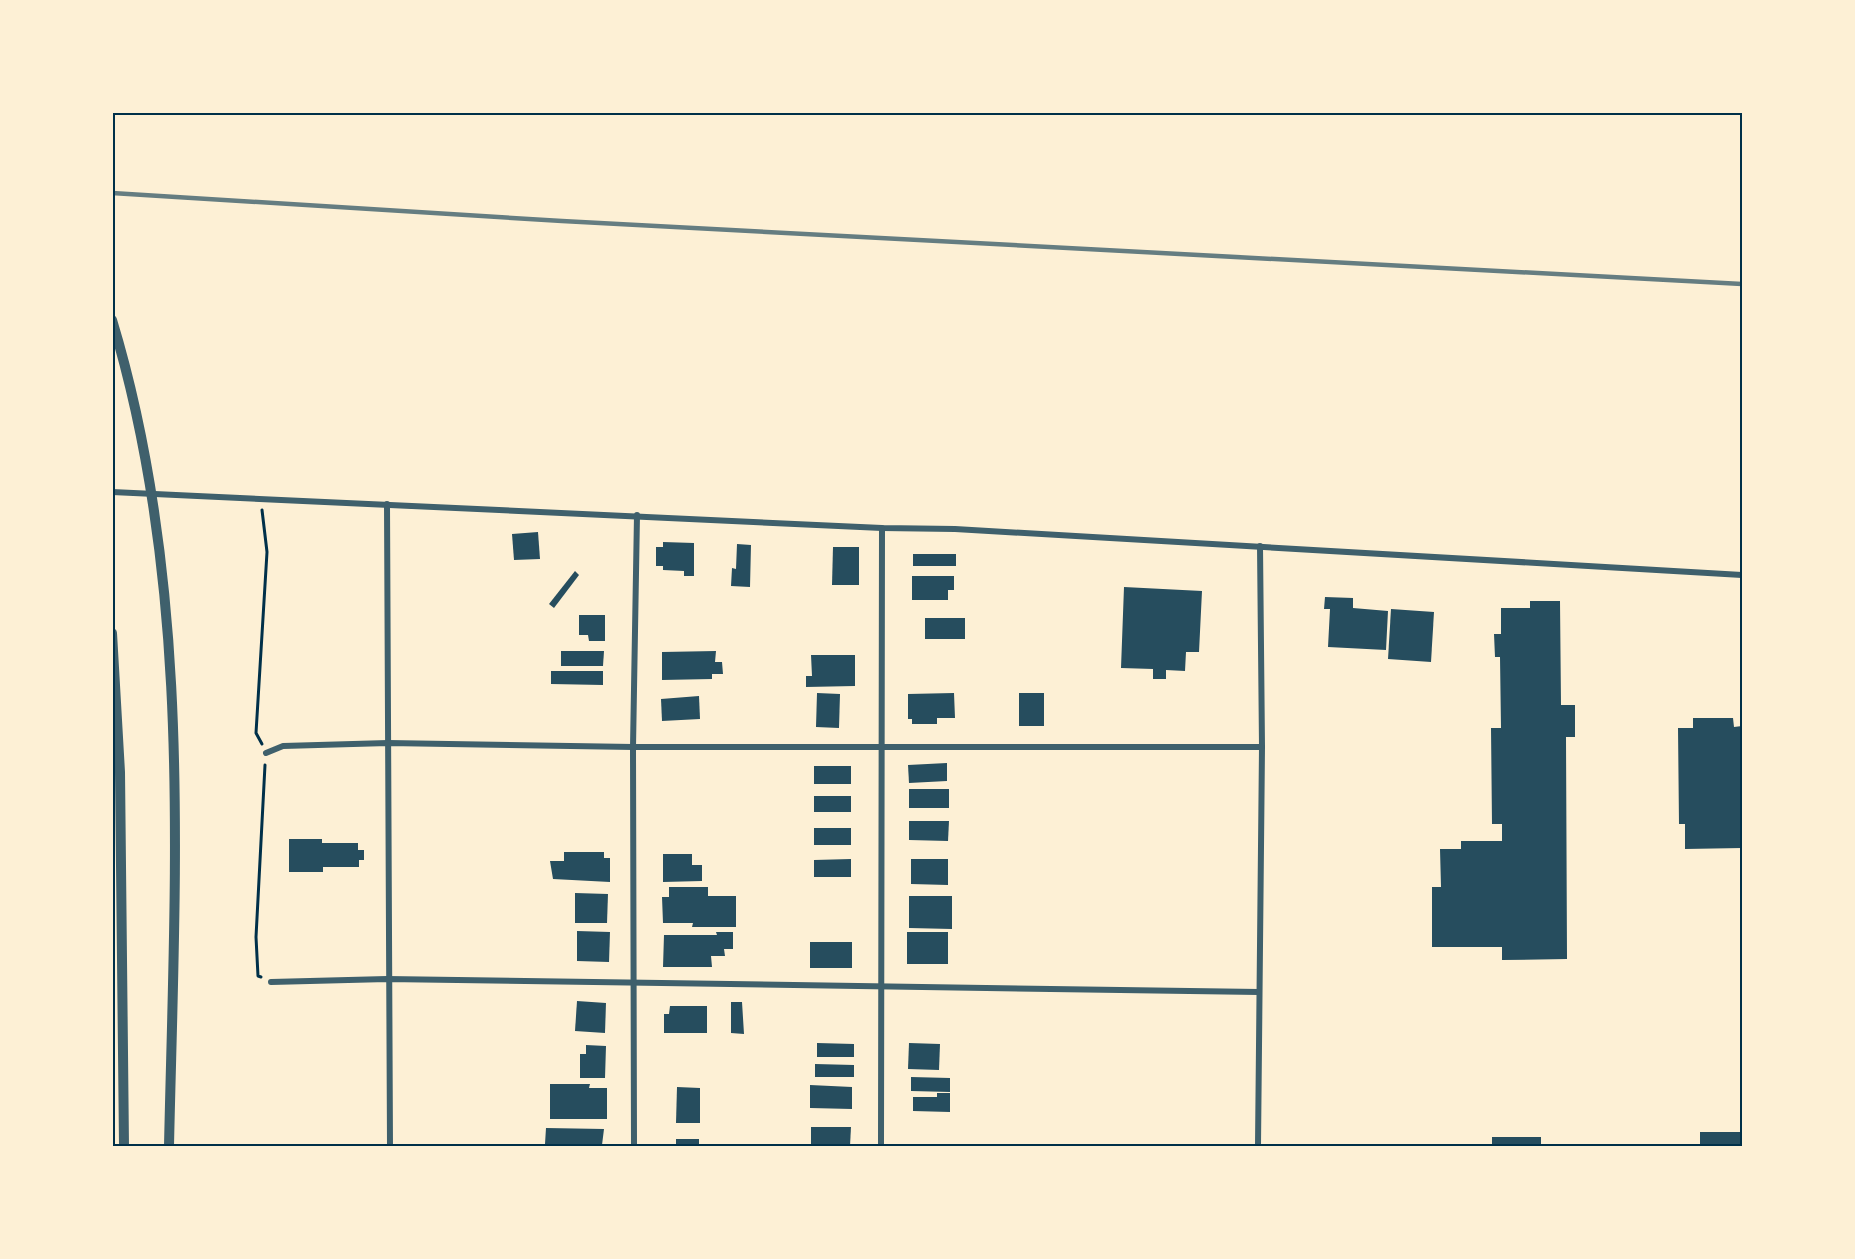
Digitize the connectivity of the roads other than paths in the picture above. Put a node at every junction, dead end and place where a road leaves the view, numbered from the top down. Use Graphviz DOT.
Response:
graph roads {
  1 [pos="112,320"];
  2 [pos="112,492"];
  3 [pos="387,504"];
  4 [pos="637,515"];
  5 [pos="882,528"];
  6 [pos="1260,546"];
  7 [pos="1743,575"];
  8 [pos="112,633"];
  9 [pos="388,743"];
  10 [pos="633,747"];
  11 [pos="882,747"];
  12 [pos="1262,747"];
  13 [pos="266,753"];
  14 [pos="387,979"];
  15 [pos="271,982"];
  16 [pos="634,984"];
  17 [pos="882,986"];
  18 [pos="1259,992"];
  19 [pos="124,1146"];
  20 [pos="169,1146"];
  21 [pos="390,1146"];
  22 [pos="634,1146"];
  23 [pos="881,1146"];
  24 [pos="1258,1146"];
  1 -- 20 [label="street"];
  2 -- 3 [label="street"];
  3 -- 4 [label="street"];
  3 -- 9 [label="street"];
  4 -- 5 [label="street"];
  4 -- 10 [label="street"];
  5 -- 6 [label="street"];
  5 -- 11 [label="street"];
  6 -- 7 [label="street"];
  6 -- 12 [label="street"];
  8 -- 19 [label="street"];
  9 -- 10 [label="street"];
  9 -- 13 [label="street"];
  9 -- 14 [label="street"];
  10 -- 11 [label="street"];
  10 -- 16 [label="street"];
  11 -- 12 [label="street"];
  11 -- 17 [label="street"];
  12 -- 18 [label="street"];
  14 -- 15 [label="street"];
  14 -- 16 [label="street"];
  14 -- 21 [label="street"];
  16 -- 17 [label="street"];
  16 -- 22 [label="street"];
  17 -- 18 [label="street"];
  17 -- 23 [label="street"];
  18 -- 24 [label="street"];
}
